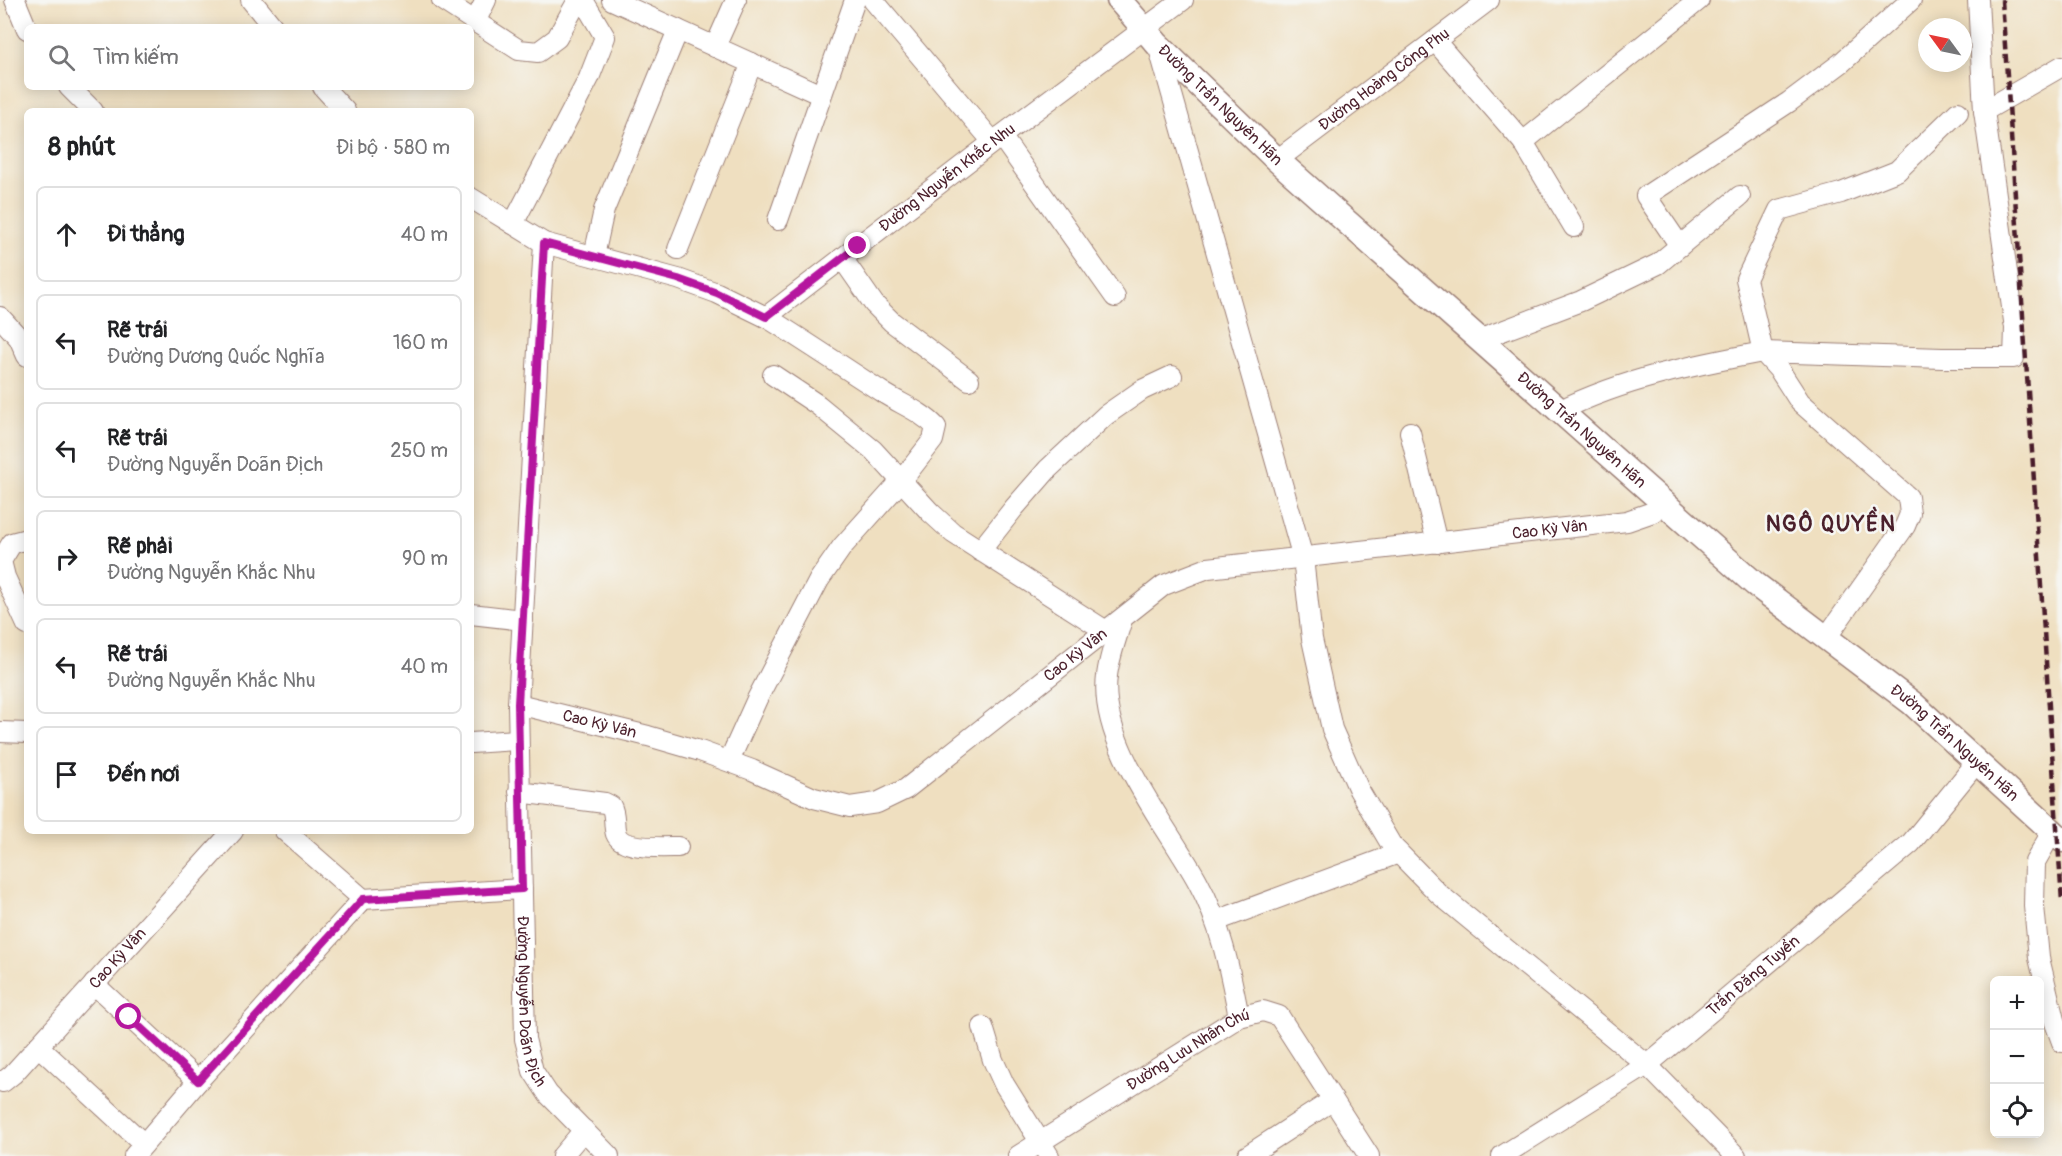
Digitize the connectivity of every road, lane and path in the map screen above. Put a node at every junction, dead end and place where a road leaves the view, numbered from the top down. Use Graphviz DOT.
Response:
graph roads {
  1 [pos="15,0"];
  2 [pos="251,0"];
  3 [pos="442,0"];
  4 [pos="486,0"];
  5 [pos="578,0"];
  6 [pos="583,0"];
  7 [pos="612,0"];
  8 [pos="735,0"];
  9 [pos="855,0"];
  10 [pos="873,0"];
  11 [pos="1119,0"];
  12 [pos="1183,0"];
  13 [pos="1489,0"];
  14 [pos="1699,0"];
  15 [pos="1911,0"];
  16 [pos="1978,0"];
  17 [pos="651,8"];
  18 [pos="471,13"];
  19 [pos="25,24"];
  20 [pos="271,24"];
  21 [pos="678,30"];
  22 [pos="1151,37"];
  23 [pos="1435,41"];
  24 [pos="716,47"];
  25 [pos="752,63"];
  26 [pos="2062,66"];
  27 [pos="72,90"];
  28 [pos="326,90"];
  29 [pos="821,95"];
  30 [pos="90,108"];
  31 [pos="342,108"];
  32 [pos="1984,111"];
  33 [pos="1958,112"];
  34 [pos="997,139"];
  35 [pos="1523,142"];
  36 [pos="1277,160"];
  37 [pos="1740,196"];
  38 [pos="474,200"];
  39 [pos="778,220"];
  40 [pos="513,224"];
  41 [pos="1574,227"];
  42 [pos="544,243"];
  43 [pos="1680,246"];
  44 [pos="678,249"];
  45 [pos="594,256"];
  46 [pos="842,258"];
  47 [pos="1115,297"];
  48 [pos="0,317"];
  49 [pos="766,317"];
  50 [pos="1481,339"];
  51 [pos="24,343"];
  52 [pos="1763,352"];
  53 [pos="773,375"];
  54 [pos="1172,376"];
  55 [pos="969,380"];
  56 [pos="1561,410"];
  57 [pos="1410,432"];
  58 [pos="902,480"];
  59 [pos="1663,500"];
  60 [pos="24,540"];
  61 [pos="1437,543"];
  62 [pos="980,551"];
  63 [pos="1302,558"];
  64 [pos="474,614"];
  65 [pos="24,618"];
  66 [pos="1122,619"];
  67 [pos="523,620"];
  68 [pos="1106,631"];
  69 [pos="1826,638"];
  70 [pos="518,704"];
  71 [pos="0,732"];
  72 [pos="24,733"];
  73 [pos="517,740"];
  74 [pos="474,743"];
  75 [pos="729,762"];
  76 [pos="1977,762"];
  77 [pos="519,792"];
  78 [pos="230,834"];
  79 [pos="288,834"];
  80 [pos="2057,836"];
  81 [pos="678,847"];
  82 [pos="1399,853"];
  83 [pos="522,889"];
  84 [pos="363,899"];
  85 [pos="1216,921"];
  86 [pos="94,984"];
  87 [pos="1239,1017"];
  88 [pos="983,1027"];
  89 [pos="2062,1042"];
  90 [pos="38,1046"];
  91 [pos="1647,1065"];
  92 [pos="0,1081"];
  93 [pos="198,1081"];
  94 [pos="1332,1100"];
  95 [pos="584,1130"];
  96 [pos="1045,1149"];
  97 [pos="140,1152"];
  98 [pos="562,1156"];
  99 [pos="609,1156"];
  100 [pos="1018,1156"];
  101 [pos="1247,1156"];
  102 [pos="1369,1156"];
  103 [pos="1502,1156"];
  104 [pos="1736,1156"];
  1 -- 19 [label="street"];
  2 -- 20 [label="street"];
  3 -- 18 [label="street"];
  4 -- 18 [label="street"];
  5 -- 18 [label="street"];
  6 -- 40 [label="street"];
  7 -- 17 [label="street"];
  8 -- 24 [label="street"];
  9 -- 29 [label="street"];
  10 -- 34 [label="street"];
  11 -- 22 [label="street, Đường Trần Nguyên Hãn"];
  12 -- 22 [label="street, Đường Nguyễn Khắc Nhu"];
  13 -- 23 [label="street, Đường Hoàng Công Phụ"];
  14 -- 35 [label="street"];
  15 -- 43 [label="street"];
  16 -- 32 [label="street"];
  17 -- 21 [label="street"];
  21 -- 24 [label="street"];
  21 -- 45 [label="street"];
  22 -- 34 [label="street, Đường Nguyễn Khắc Nhu"];
  22 -- 36 [label="street, Đường Trần Nguyên Hãn"];
  22 -- 63 [label="street"];
  23 -- 35 [label="street"];
  23 -- 36 [label="street, Đường Hoàng Công Phụ"];
  24 -- 25 [label="street"];
  25 -- 29 [label="street"];
  25 -- 44 [label="street"];
  26 -- 32 [label="street"];
  27 -- 30 [label="street"];
  28 -- 31 [label="street"];
  29 -- 39 [label="street"];
  32 -- 52 [label="street"];
  33 -- 52 [label="street"];
  34 -- 46 [label="street, Đường Nguyễn Khắc Nhu"];
  34 -- 47 [label="street"];
  35 -- 41 [label="street"];
  36 -- 50 [label="street, Đường Trần Nguyên Hãn"];
  37 -- 43 [label="street"];
  38 -- 40 [label="street"];
  40 -- 42 [label="street"];
  42 -- 45 [label="street"];
  42 -- 67 [label="street, Đường Nguyễn Doãn Địch"];
  43 -- 50 [label="street"];
  45 -- 49 [label="street"];
  46 -- 49 [label="street, Đường Nguyễn Khắc Nhu"];
  46 -- 55 [label="street"];
  48 -- 51 [label="street"];
  49 -- 58 [label="street"];
  50 -- 56 [label="street, Đường Trần Nguyên Hãn"];
  52 -- 56 [label="street"];
  52 -- 69 [label="street"];
  53 -- 58 [label="street"];
  54 -- 62 [label="street"];
  56 -- 59 [label="street, Đường Trần Nguyên Hãn"];
  57 -- 61 [label="street"];
  58 -- 62 [label="street"];
  58 -- 75 [label="street"];
  59 -- 61 [label="street, Cao Kỳ Vân"];
  59 -- 69 [label="street, Đường Trần Nguyên Hãn"];
  60 -- 65 [label="street"];
  61 -- 63 [label="street, Cao Kỳ Vân"];
  62 -- 68 [label="street"];
  63 -- 66 [label="street, Cao Kỳ Vân"];
  63 -- 82 [label="street"];
  64 -- 67 [label="street"];
  66 -- 68 [label="street, Cao Kỳ Vân"];
  66 -- 85 [label="street"];
  67 -- 70 [label="street, Đường Nguyễn Doãn Địch"];
  68 -- 75 [label="street, Cao Kỳ Vân"];
  69 -- 76 [label="street, Đường Trần Nguyên Hãn"];
  70 -- 73 [label="street, Đường Nguyễn Doãn Địch"];
  70 -- 75 [label="street, Cao Kỳ Vân"];
  71 -- 72 [label="street"];
  73 -- 74 [label="street"];
  73 -- 77 [label="street, Đường Nguyễn Doãn Địch"];
  76 -- 80 [label="street, Đường Trần Nguyên Hãn"];
  76 -- 91 [label="street, Trần Đăng Tuyển"];
  77 -- 81 [label="street"];
  77 -- 83 [label="street, Đường Nguyễn Doãn Địch"];
  78 -- 86 [label="street, Cao Kỳ Vân"];
  79 -- 84 [label="street"];
  80 -- 89 [label="street"];
  82 -- 85 [label="street"];
  82 -- 91 [label="street"];
  83 -- 84 [label="street"];
  83 -- 95 [label="street, Đường Nguyễn Doãn Địch"];
  84 -- 93 [label="street"];
  85 -- 87 [label="street"];
  86 -- 90 [label="street, Cao Kỳ Vân"];
  86 -- 93 [label="street"];
  87 -- 94 [label="street, Đường Lưu Nhân Chú"];
  87 -- 96 [label="street, Đường Lưu Nhân Chú"];
  88 -- 96 [label="street"];
  90 -- 92 [label="street, Cao Kỳ Vân"];
  90 -- 97 [label="street"];
  91 -- 103 [label="street, Trần Đăng Tuyển"];
  91 -- 104 [label="street"];
  93 -- 97 [label="street"];
  94 -- 101 [label="street"];
  94 -- 102 [label="street, Đường Lưu Nhân Chú"];
  95 -- 98 [label="street"];
  95 -- 99 [label="street, Đường Nguyễn Doãn Địch"];
  96 -- 100 [label="street, Đường Lưu Nhân Chú"];
}
